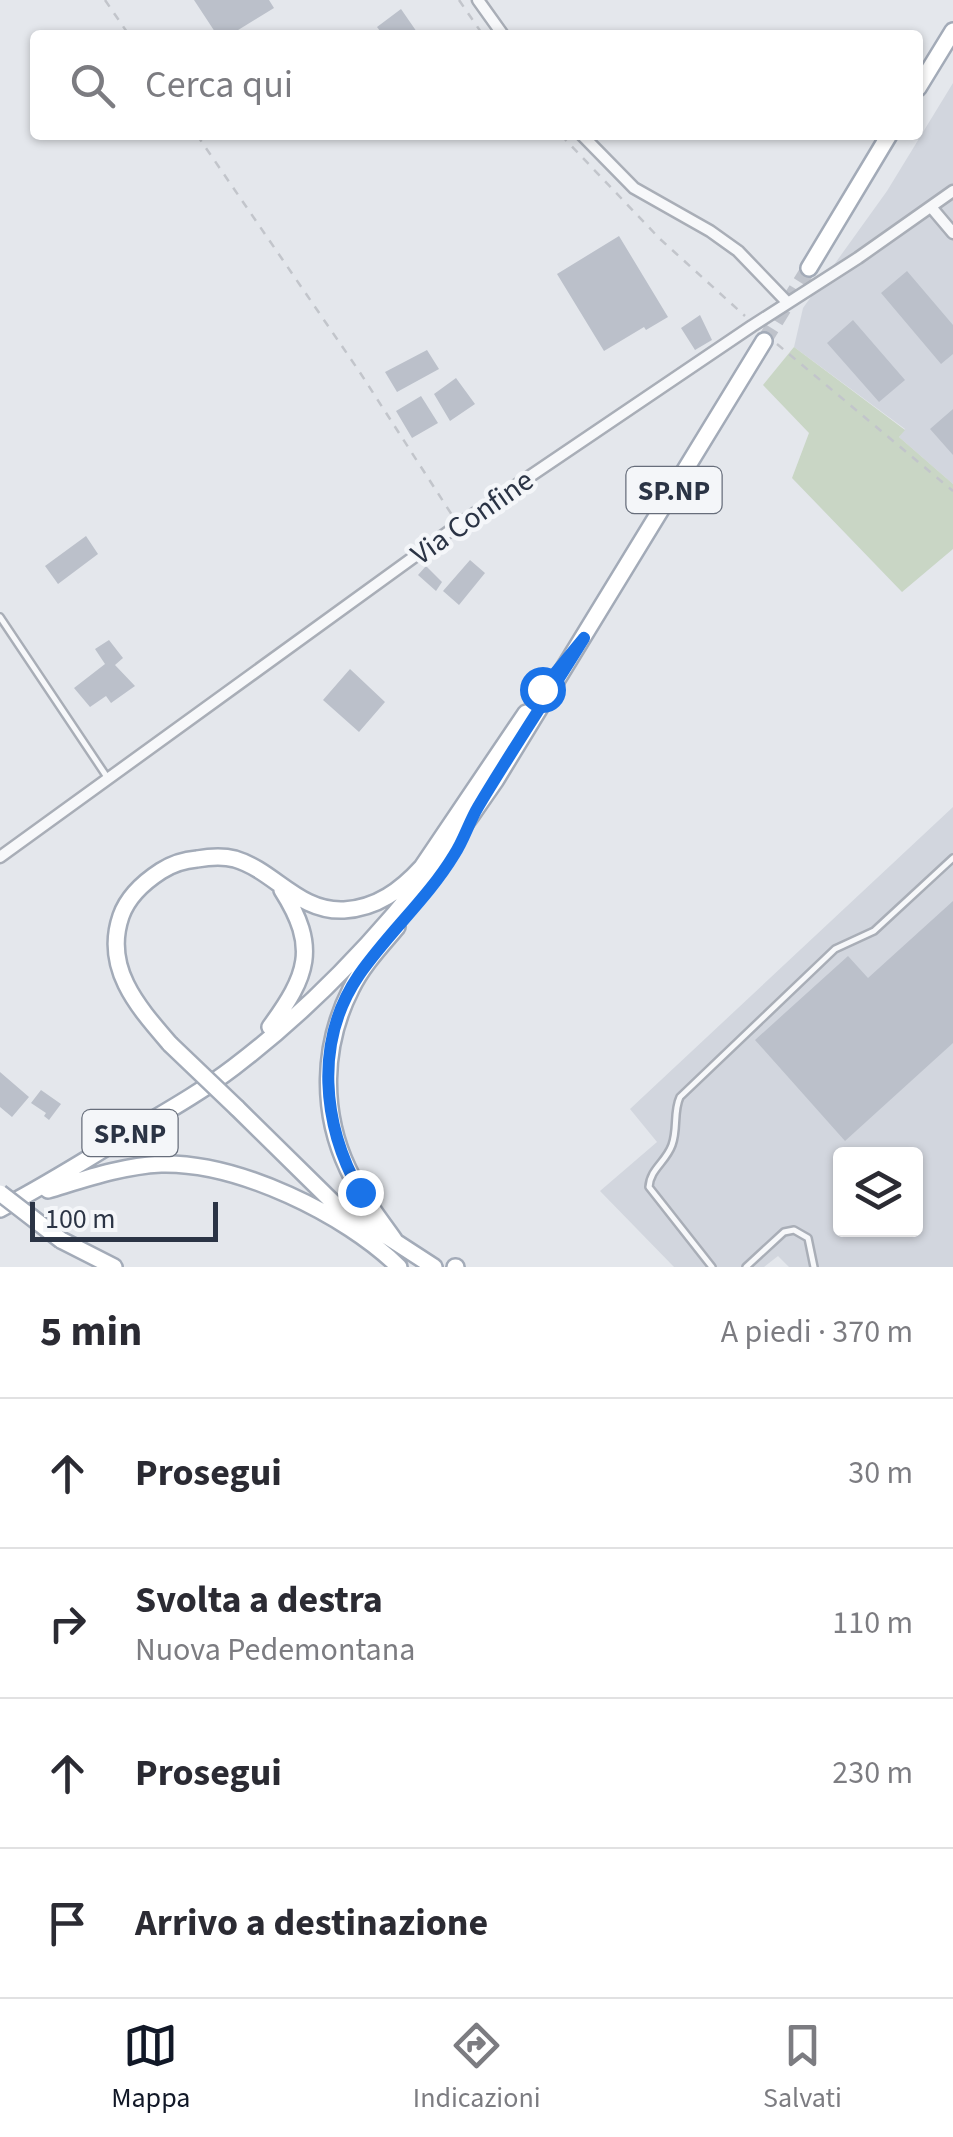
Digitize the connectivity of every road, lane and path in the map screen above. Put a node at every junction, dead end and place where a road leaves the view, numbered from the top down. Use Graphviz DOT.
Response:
graph roads {
  1 [pos="104,0"];
  2 [pos="458,0"];
  3 [pos="478,0"];
  4 [pos="125,30"];
  5 [pos="479,30"];
  6 [pos="499,30"];
  7 [pos="953,31"];
  8 [pos="923,80"];
  9 [pos="200,140"];
  10 [pos="565,140"];
  11 [pos="587,140"];
  12 [pos="886,140"];
  13 [pos="953,190"];
  14 [pos="931,207"];
  15 [pos="953,233"];
  16 [pos="808,268"];
  17 [pos="788,303"];
  18 [pos="745,315"];
  19 [pos="770,342"];
  20 [pos="953,492"];
  21 [pos="458,525"];
  22 [pos="0,617"];
  23 [pos="584,638"];
  24 [pos="107,777"];
  25 [pos="476,810"];
  26 [pos="0,857"];
  27 [pos="953,858"];
  28 [pos="280,887"];
  29 [pos="235,1066"];
  30 [pos="0,1193"];
  31 [pos="24,1196"];
  32 [pos="0,1209"];
  33 [pos="389,1246"];
  34 [pos="114,1267"];
  35 [pos="399,1267"];
  36 [pos="434,1267"];
  37 [pos="712,1267"];
  38 [pos="746,1267"];
  39 [pos="814,1267"];
  1 -- 4 [label="path"];
  2 -- 5 [label="path"];
  3 -- 6 [label="street"];
  7 -- 8 [label="main road"];
  9 -- 21 [label="path"];
  10 -- 18 [label="path"];
  11 -- 17 [label="street"];
  12 -- 16 [label="main road"];
  13 -- 14 [label="street, Via Confine"];
  14 -- 15 [label="street"];
  14 -- 17 [label="street, Via Confine"];
  17 -- 21 [label="street, Via Confine"];
  19 -- 20 [label="path"];
  19 -- 23 [label="main road, SP.NP"];
  21 -- 24 [label="street, Via Confine"];
  22 -- 24 [label="lane"];
  23 -- 25 [label="main road, SP.NP"];
  23 -- 28 [label="main road"];
  24 -- 26 [label="street, Via Confine"];
  25 -- 29 [label="main road, SP.NP"];
  25 -- 33 [label="main road"];
  27 -- 37 [label="lane"];
  28 -- 29 [label="main road"];
  28 -- 33 [label="main road, bridge"];
  29 -- 31 [label="main road, SP.NP"];
  30 -- 34 [label="main road, bridge"];
  31 -- 32 [label="main road, SP.NP"];
  31 -- 33 [label="main road"];
  33 -- 35 [label="main road"];
  33 -- 36 [label="main road"];
  38 -- 39 [label="lane"];
}
